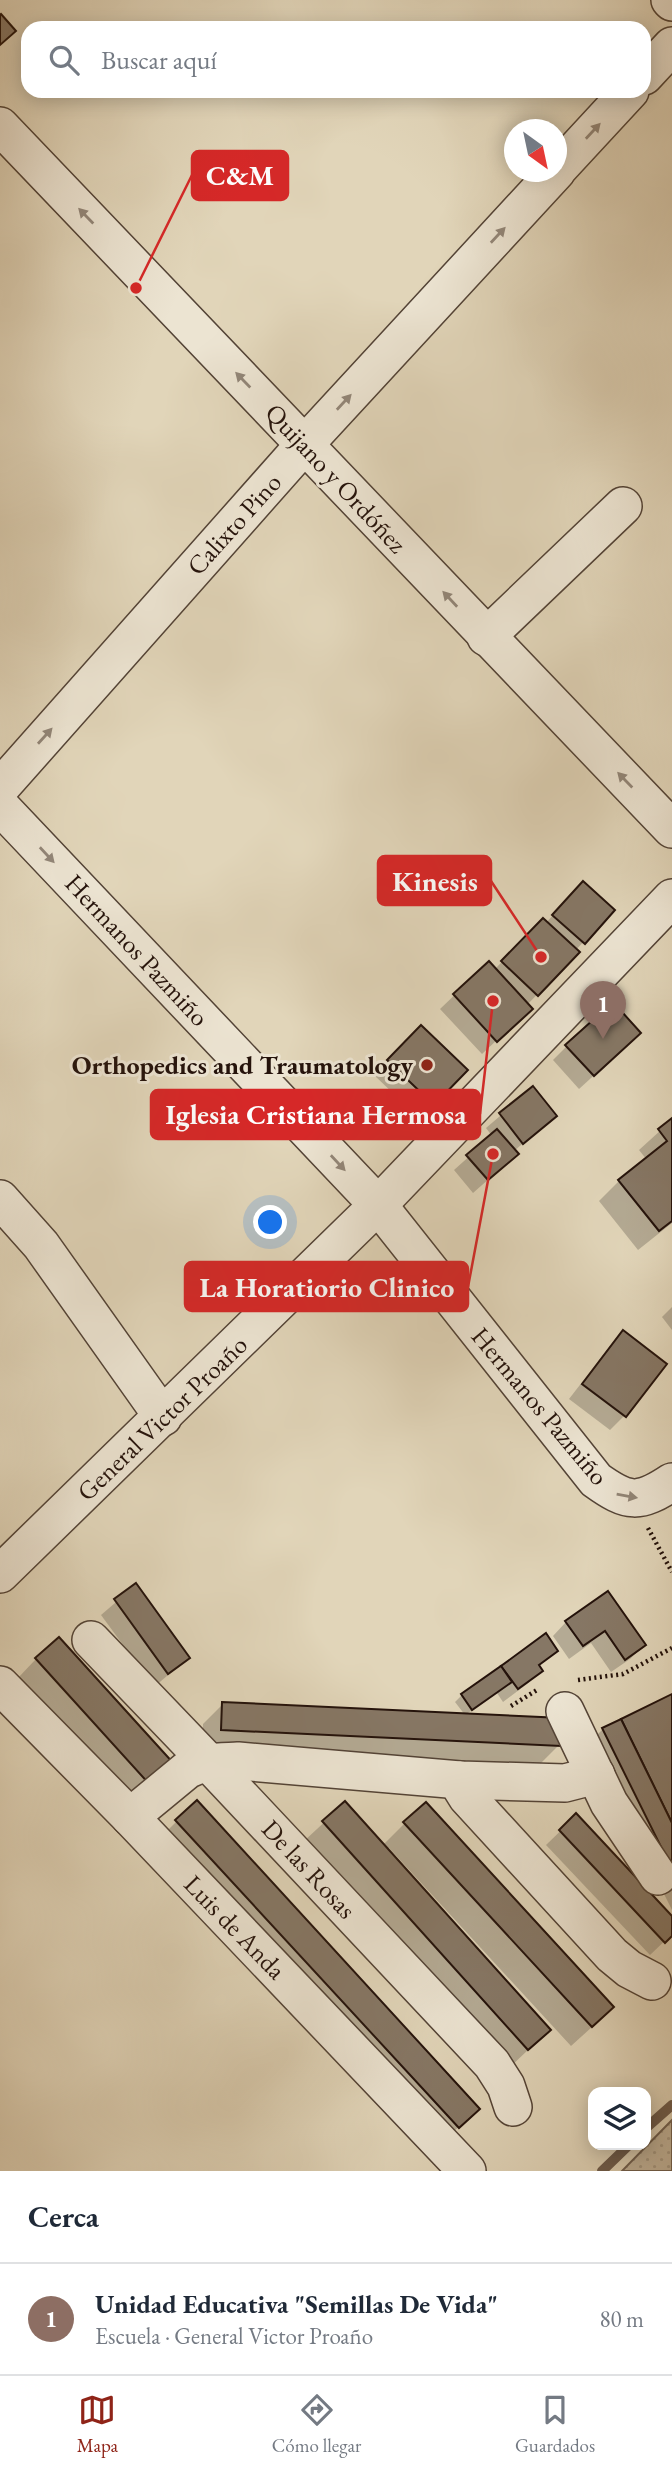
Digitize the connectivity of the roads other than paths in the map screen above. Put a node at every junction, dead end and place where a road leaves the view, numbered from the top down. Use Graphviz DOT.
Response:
graph roads {
  1 [pos="672,46"];
  2 [pos="651,68"];
  3 [pos="624,98"];
  4 [pos="0,126"];
  5 [pos="567,159"];
  6 [pos="546,182"];
  7 [pos="305,444"];
  8 [pos="623,506"];
  9 [pos="486,637"];
  10 [pos="0,788"];
  11 [pos="0,806"];
  12 [pos="672,830"];
  13 [pos="672,898"];
  14 [pos="0,1199"];
  15 [pos="378,1206"];
  16 [pos="163,1417"];
  17 [pos="672,1482"];
  18 [pos="0,1574"];
  19 [pos="91,1640"];
  20 [pos="0,1685"];
  21 [pos="559,1693"];
  22 [pos="209,1763"];
  23 [pos="596,1775"];
  24 [pos="460,1780"];
  25 [pos="130,1817"];
  26 [pos="658,1876"];
  27 [pos="652,1981"];
  28 [pos="513,2107"];
  29 [pos="467,2171"];
  1 -- 2 [label="street"];
  5 -- 3 [label="street, Calixto Pino, one-way"];
  7 -- 4 [label="street, Quijano y Ordóñez, one-way"];
  7 -- 6 [label="street, Calixto Pino, one-way"];
  9 -- 7 [label="street, Quijano y Ordóñez, one-way"];
  10 -- 7 [label="street, Calixto Pino, one-way"];
  8 -- 9 [label="street"];
  12 -- 9 [label="street, Quijano y Ordóñez, one-way"];
  11 -- 15 [label="street, Hermanos Pazmiño, one-way"];
  13 -- 15 [label="street, General Victor Proaño"];
  14 -- 16 [label="street"];
  15 -- 16 [label="street, General Victor Proaño"];
  15 -- 17 [label="street, Hermanos Pazmiño, one-way"];
  16 -- 18 [label="street, General Victor Proaño"];
  19 -- 22 [label="street, De las Rosas"];
  20 -- 25 [label="street, Luis de Anda"];
  21 -- 23 [label="street"];
  22 -- 24 [label="street"];
  22 -- 25 [label="street"];
  22 -- 28 [label="street, De las Rosas"];
  23 -- 24 [label="street"];
  23 -- 26 [label="street"];
  24 -- 27 [label="street"];
  25 -- 29 [label="street, Luis de Anda"];
}
